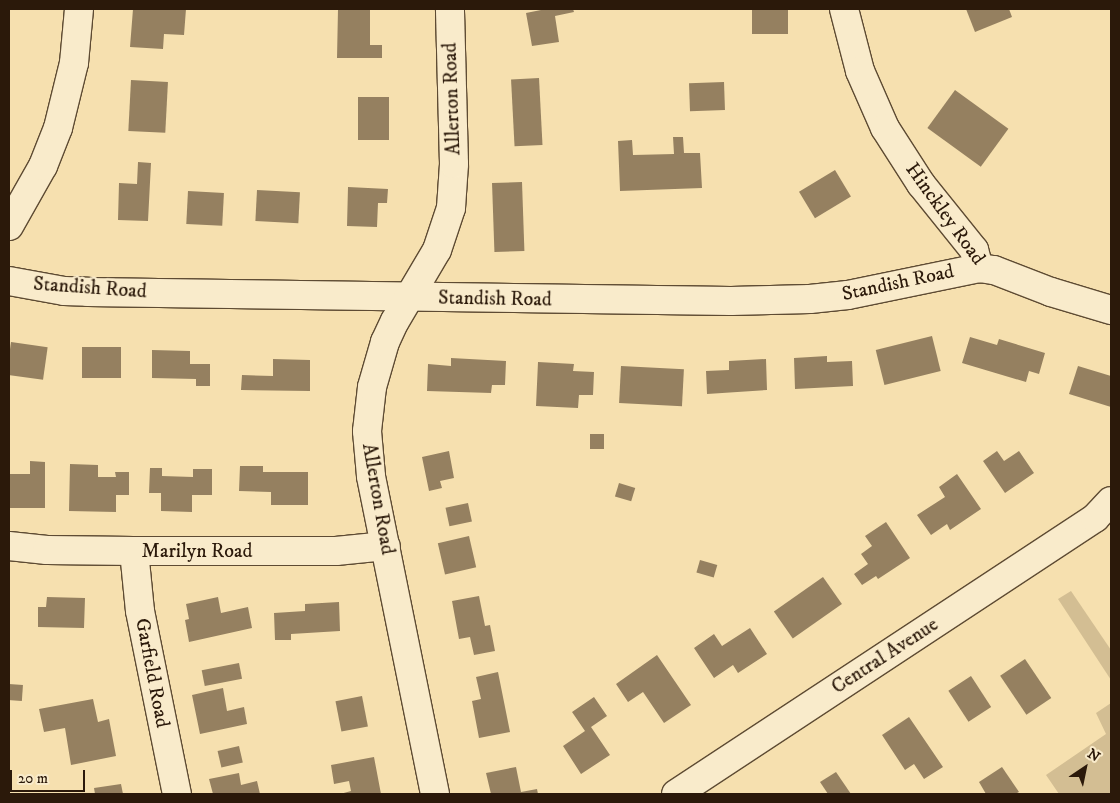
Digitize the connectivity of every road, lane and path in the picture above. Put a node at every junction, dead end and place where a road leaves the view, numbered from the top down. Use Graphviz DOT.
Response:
graph roads {
  1 [pos="79,9"];
  2 [pos="450,9"];
  3 [pos="844,9"];
  4 [pos="9,226"];
  5 [pos="979,268"];
  6 [pos="9,281"];
  7 [pos="408,298"];
  8 [pos="1111,310"];
  9 [pos="1106,511"];
  10 [pos="9,546"];
  11 [pos="386,546"];
  12 [pos="134,551"];
  13 [pos="177,794"];
  14 [pos="435,794"];
  15 [pos="676,794"];
  1 -- 4 [label="street"];
  2 -- 7 [label="street, Allerton Road"];
  3 -- 5 [label="street, Hinckley Road"];
  5 -- 7 [label="street, Standish Road"];
  5 -- 8 [label="street, Hinckley Road"];
  6 -- 7 [label="street, Standish Road"];
  7 -- 11 [label="street, Allerton Road"];
  9 -- 15 [label="street, Central Avenue"];
  10 -- 12 [label="street, Marilyn Road"];
  11 -- 12 [label="street, Marilyn Road"];
  11 -- 14 [label="street, Allerton Road"];
  12 -- 13 [label="street, Garfield Road"];
}
